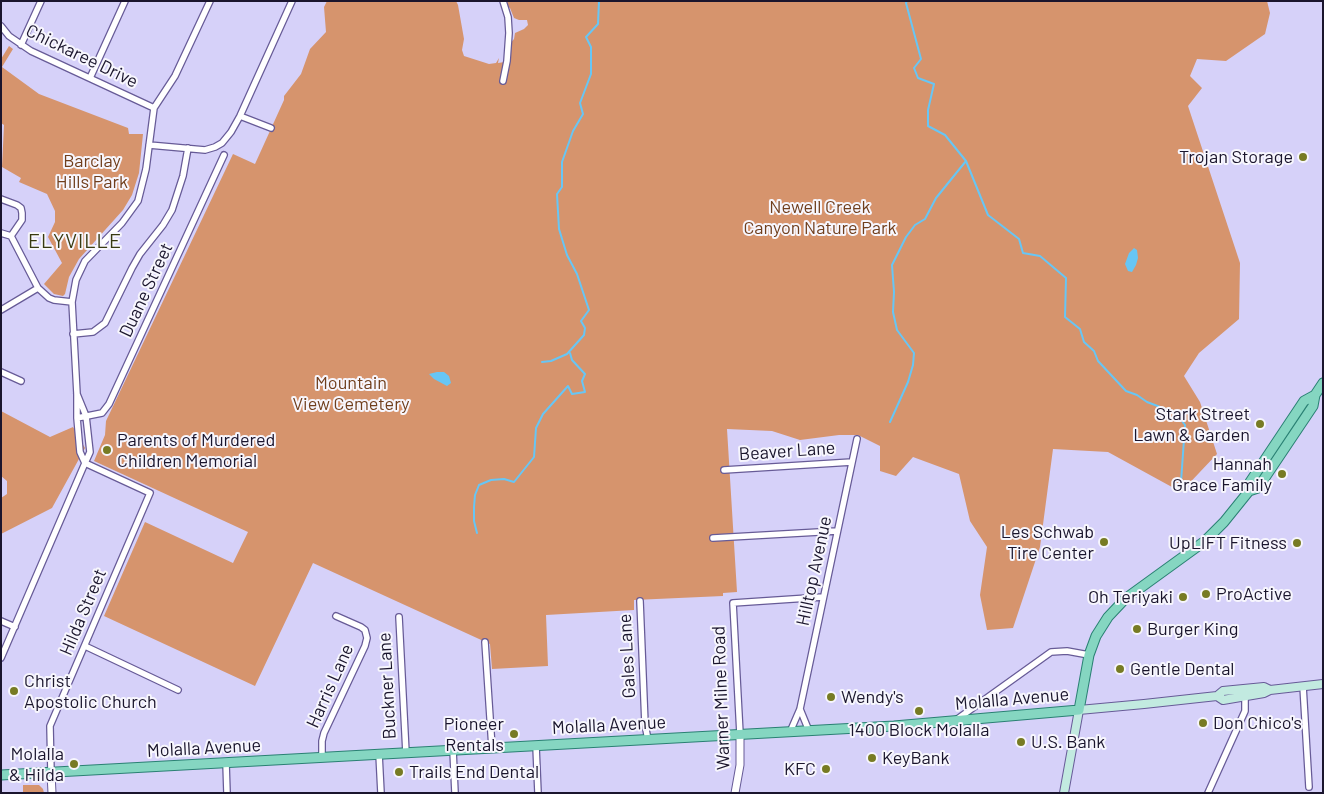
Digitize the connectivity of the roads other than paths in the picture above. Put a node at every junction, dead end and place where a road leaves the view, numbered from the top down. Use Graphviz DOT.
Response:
graph roads {
  1 [pos="41,1"];
  2 [pos="125,1"];
  3 [pos="210,1"];
  4 [pos="292,1"];
  5 [pos="503,1"];
  6 [pos="1,26"];
  7 [pos="21,45"];
  8 [pos="90,78"];
  9 [pos="503,81"];
  10 [pos="154,108"];
  11 [pos="240,116"];
  12 [pos="271,128"];
  13 [pos="149,145"];
  14 [pos="188,148"];
  15 [pos="224,155"];
  16 [pos="1,199"];
  17 [pos="1,233"];
  18 [pos="11,236"];
  19 [pos="38,288"];
  20 [pos="72,302"];
  21 [pos="1,310"];
  22 [pos="73,334"];
  23 [pos="1,372"];
  24 [pos="21,381"];
  25 [pos="1323,383"];
  26 [pos="77,394"];
  27 [pos="1315,395"];
  28 [pos="86,416"];
  29 [pos="1294,417"];
  30 [pos="77,418"];
  31 [pos="857,439"];
  32 [pos="852,462"];
  33 [pos="1275,462"];
  34 [pos="85,463"];
  35 [pos="724,470"];
  36 [pos="1249,491"];
  37 [pos="837,531"];
  38 [pos="713,538"];
  39 [pos="823,598"];
  40 [pos="640,601"];
  41 [pos="336,616"];
  42 [pos="399,617"];
  43 [pos="1,621"];
  44 [pos="14,627"];
  45 [pos="485,642"];
  46 [pos="85,646"];
  47 [pos="1089,655"];
  48 [pos="1,658"];
  49 [pos="1323,684"];
  50 [pos="1303,686"];
  51 [pos="178,690"];
  52 [pos="1270,690"];
  53 [pos="1217,696"];
  54 [pos="1245,696"];
  55 [pos="800,709"];
  56 [pos="1079,710"];
  57 [pos="955,720"];
  58 [pos="809,730"];
  59 [pos="790,732"];
  60 [pos="740,734"];
  61 [pos="648,740"];
  62 [pos="536,746"];
  63 [pos="492,748"];
  64 [pos="453,750"];
  65 [pos="406,753"];
  66 [pos="379,754"];
  67 [pos="322,758"];
  68 [pos="226,763"];
  69 [pos="51,773"];
  70 [pos="1,775"];
  71 [pos="1309,787"];
  72 [pos="52,793"];
  73 [pos="227,793"];
  74 [pos="380,793"];
  75 [pos="455,793"];
  76 [pos="538,793"];
  77 [pos="736,793"];
  78 [pos="1064,793"];
  79 [pos="1208,793"];
  1 -- 7 [label="street"];
  2 -- 8 [label="street"];
  3 -- 10 [label="street"];
  4 -- 11 [label="street"];
  5 -- 9 [label="street"];
  6 -- 7 [label="street, Chickaree Drive"];
  7 -- 8 [label="street, Chickaree Drive"];
  8 -- 10 [label="street, Chickaree Drive"];
  10 -- 13 [label="street"];
  11 -- 12 [label="street"];
  11 -- 14 [label="street"];
  13 -- 14 [label="street"];
  13 -- 20 [label="street"];
  14 -- 22 [label="street"];
  15 -- 28 [label="street, Duane Street"];
  16 -- 18 [label="street"];
  17 -- 18 [label="street"];
  18 -- 19 [label="street"];
  19 -- 20 [label="street"];
  19 -- 21 [label="street"];
  20 -- 22 [label="street"];
  22 -- 26 [label="street"];
  23 -- 24 [label="street"];
  25 -- 27 [label="main road"];
  26 -- 28 [label="street"];
  26 -- 30 [label="street"];
  27 -- 29 [label="main road"];
  27 -- 33 [label="main road"];
  28 -- 30 [label="street, Duane Street"];
  28 -- 34 [label="street"];
  29 -- 33 [label="main road"];
  29 -- 36 [label="main road"];
  30 -- 34 [label="street"];
  31 -- 32 [label="street, Hilltop Avenue"];
  32 -- 35 [label="street, Beaver Lane"];
  32 -- 37 [label="street, Hilltop Avenue"];
  33 -- 36 [label="main road"];
  34 -- 44 [label="street"];
  34 -- 46 [label="street, Hilda Street"];
  36 -- 47 [label="main road"];
  37 -- 38 [label="street"];
  37 -- 39 [label="street, Hilltop Avenue"];
  39 -- 55 [label="street, Hilltop Avenue"];
  39 -- 60 [label="street, Warner Milne Road"];
  40 -- 61 [label="street, Gales Lane"];
  41 -- 67 [label="street, Harris Lane"];
  42 -- 65 [label="street, Buckner Lane"];
  43 -- 44 [label="street"];
  44 -- 48 [label="street"];
  45 -- 63 [label="street"];
  46 -- 51 [label="street"];
  46 -- 69 [label="street, Hilda Street"];
  47 -- 56 [label="main road"];
  47 -- 57 [label="street"];
  49 -- 50 [label="main road, Molalla Avenue"];
  50 -- 52 [label="main road, Molalla Avenue"];
  50 -- 71 [label="street"];
  52 -- 53 [label="main road, Molalla Avenue"];
  52 -- 54 [label="main road, Molalla Avenue"];
  53 -- 54 [label="main road, Molalla Avenue"];
  53 -- 56 [label="main road, Molalla Avenue"];
  54 -- 79 [label="street"];
  55 -- 58 [label="street"];
  55 -- 59 [label="street, Hilltop Avenue"];
  56 -- 57 [label="main road, Molalla Avenue"];
  56 -- 78 [label="main road"];
  57 -- 58 [label="main road, Molalla Avenue"];
  58 -- 59 [label="main road, Molalla Avenue"];
  59 -- 60 [label="main road, Molalla Avenue"];
  60 -- 61 [label="main road, Molalla Avenue"];
  60 -- 77 [label="street, Warner Milne Road"];
  61 -- 62 [label="main road, Molalla Avenue"];
  62 -- 63 [label="main road, Molalla Avenue"];
  62 -- 76 [label="street"];
  63 -- 64 [label="main road, Molalla Avenue"];
  64 -- 65 [label="main road, Molalla Avenue"];
  64 -- 75 [label="street"];
  65 -- 66 [label="main road, Molalla Avenue"];
  66 -- 67 [label="main road, Molalla Avenue"];
  66 -- 74 [label="street"];
  67 -- 68 [label="main road, Molalla Avenue"];
  68 -- 69 [label="main road, Molalla Avenue"];
  68 -- 73 [label="street"];
  69 -- 70 [label="main road, Molalla Avenue"];
  69 -- 72 [label="street"];
}
